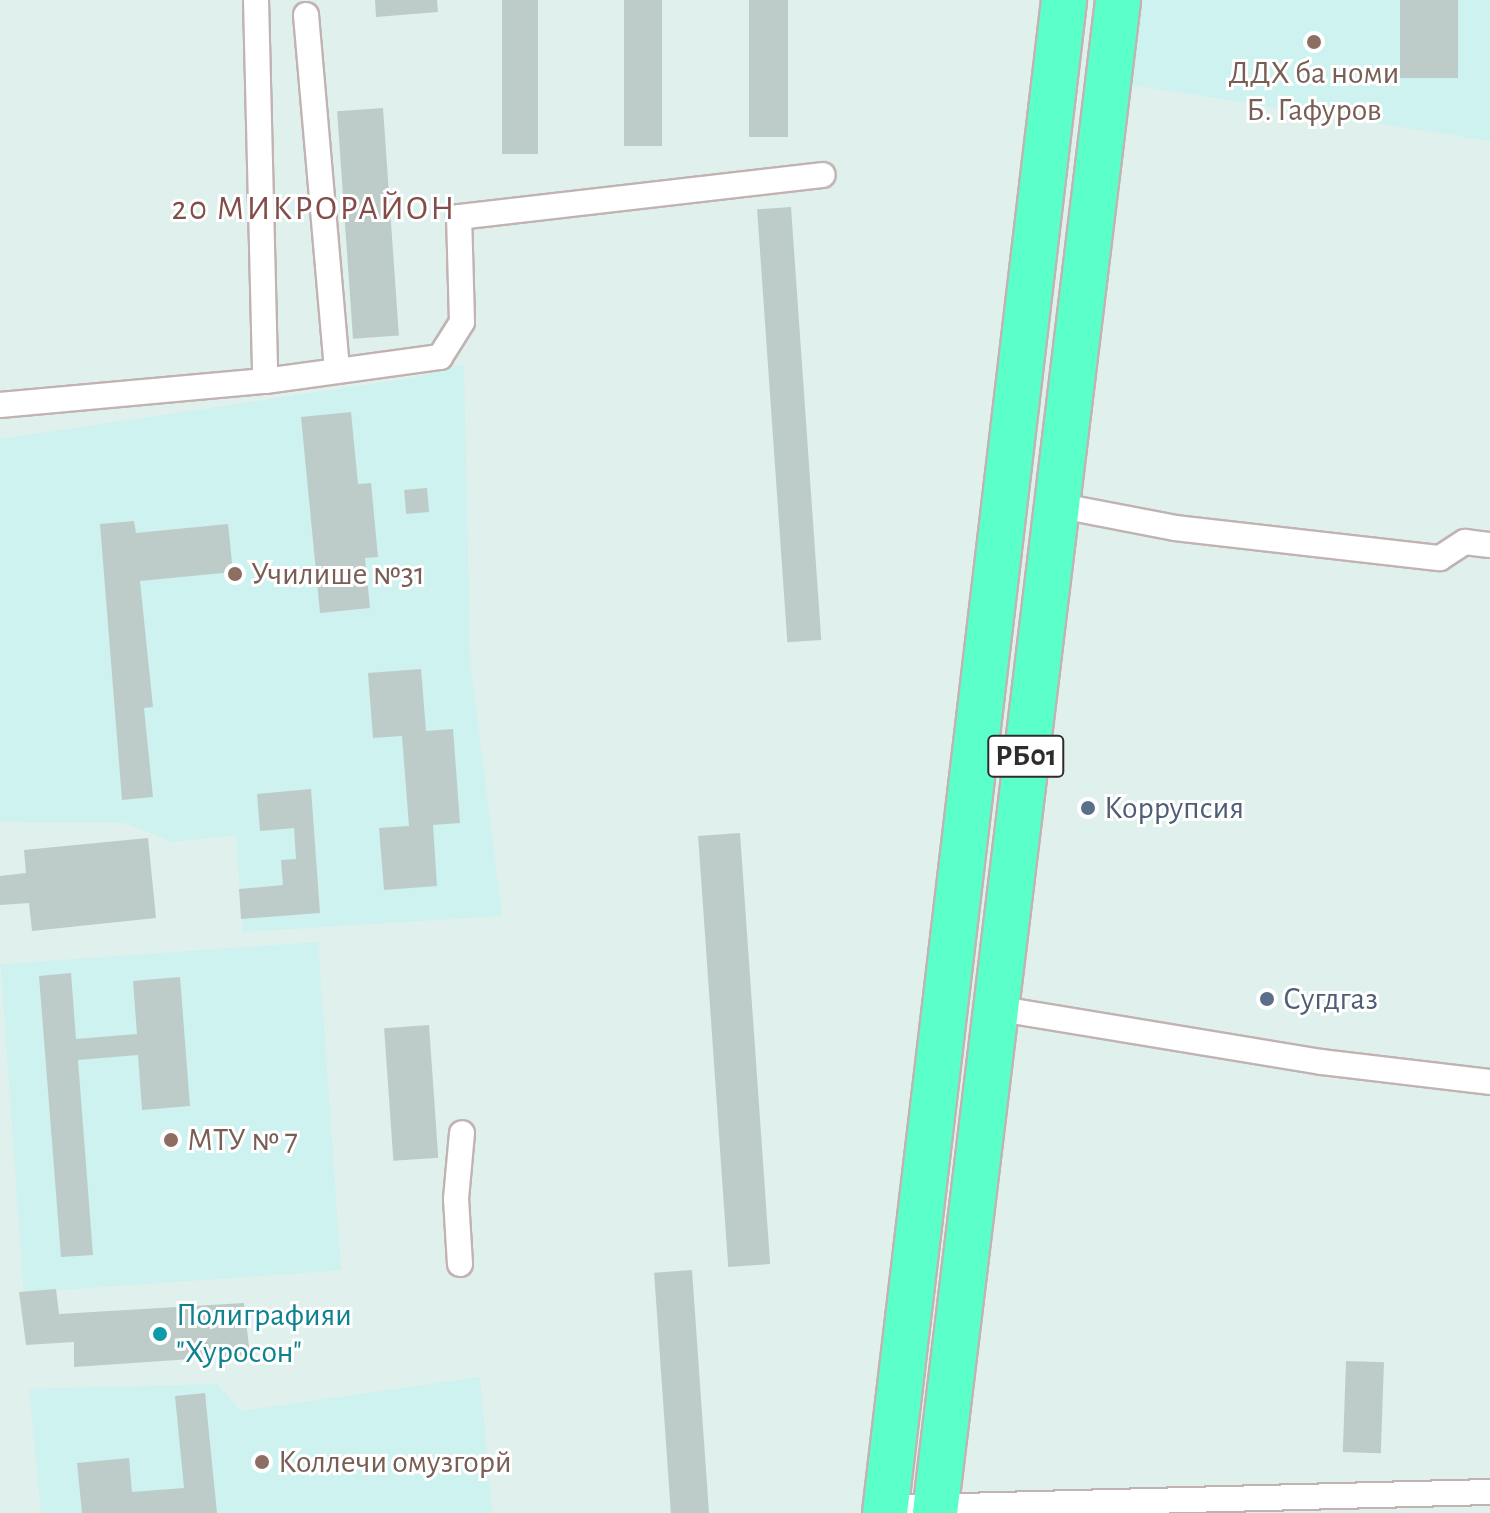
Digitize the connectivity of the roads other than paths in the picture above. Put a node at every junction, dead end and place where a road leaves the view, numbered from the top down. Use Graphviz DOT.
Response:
graph roads {
  1 [pos="256,0"];
  2 [pos="1064,0"];
  3 [pos="1118,0"];
  4 [pos="306,15"];
  5 [pos="823,175"];
  6 [pos="1024,326"];
  7 [pos="1077,329"];
  8 [pos="337,371"];
  9 [pos="265,381"];
  10 [pos="0,405"];
  11 [pos="1056,505"];
  12 [pos="1490,545"];
  13 [pos="943,1000"];
  14 [pos="995,1008"];
  15 [pos="936,1052"];
  16 [pos="992,1054"];
  17 [pos="1490,1082"];
  18 [pos="462,1133"];
  19 [pos="460,1264"];
  20 [pos="1490,1492"];
  21 [pos="886,1510"];
  22 [pos="1000,1510"];
  23 [pos="935,1511"];
  1 -- 9 [label="street"];
  2 -- 6 [label="highway, РБ01"];
  3 -- 7 [label="highway, РБ01"];
  4 -- 8 [label="street"];
  5 -- 8 [label="street"];
  6 -- 7 [label="highway"];
  6 -- 13 [label="highway, РБ01"];
  7 -- 11 [label="highway, РБ01"];
  8 -- 9 [label="street"];
  9 -- 10 [label="street"];
  11 -- 12 [label="street"];
  11 -- 14 [label="highway, РБ01"];
  13 -- 14 [label="highway"];
  13 -- 15 [label="highway, РБ01"];
  14 -- 16 [label="highway, РБ01"];
  14 -- 17 [label="street"];
  15 -- 16 [label="highway"];
  15 -- 21 [label="highway, РБ01"];
  16 -- 23 [label="highway, РБ01"];
  18 -- 19 [label="street"];
  20 -- 22 [label="street"];
  21 -- 23 [label="street"];
  22 -- 23 [label="street"];
}
